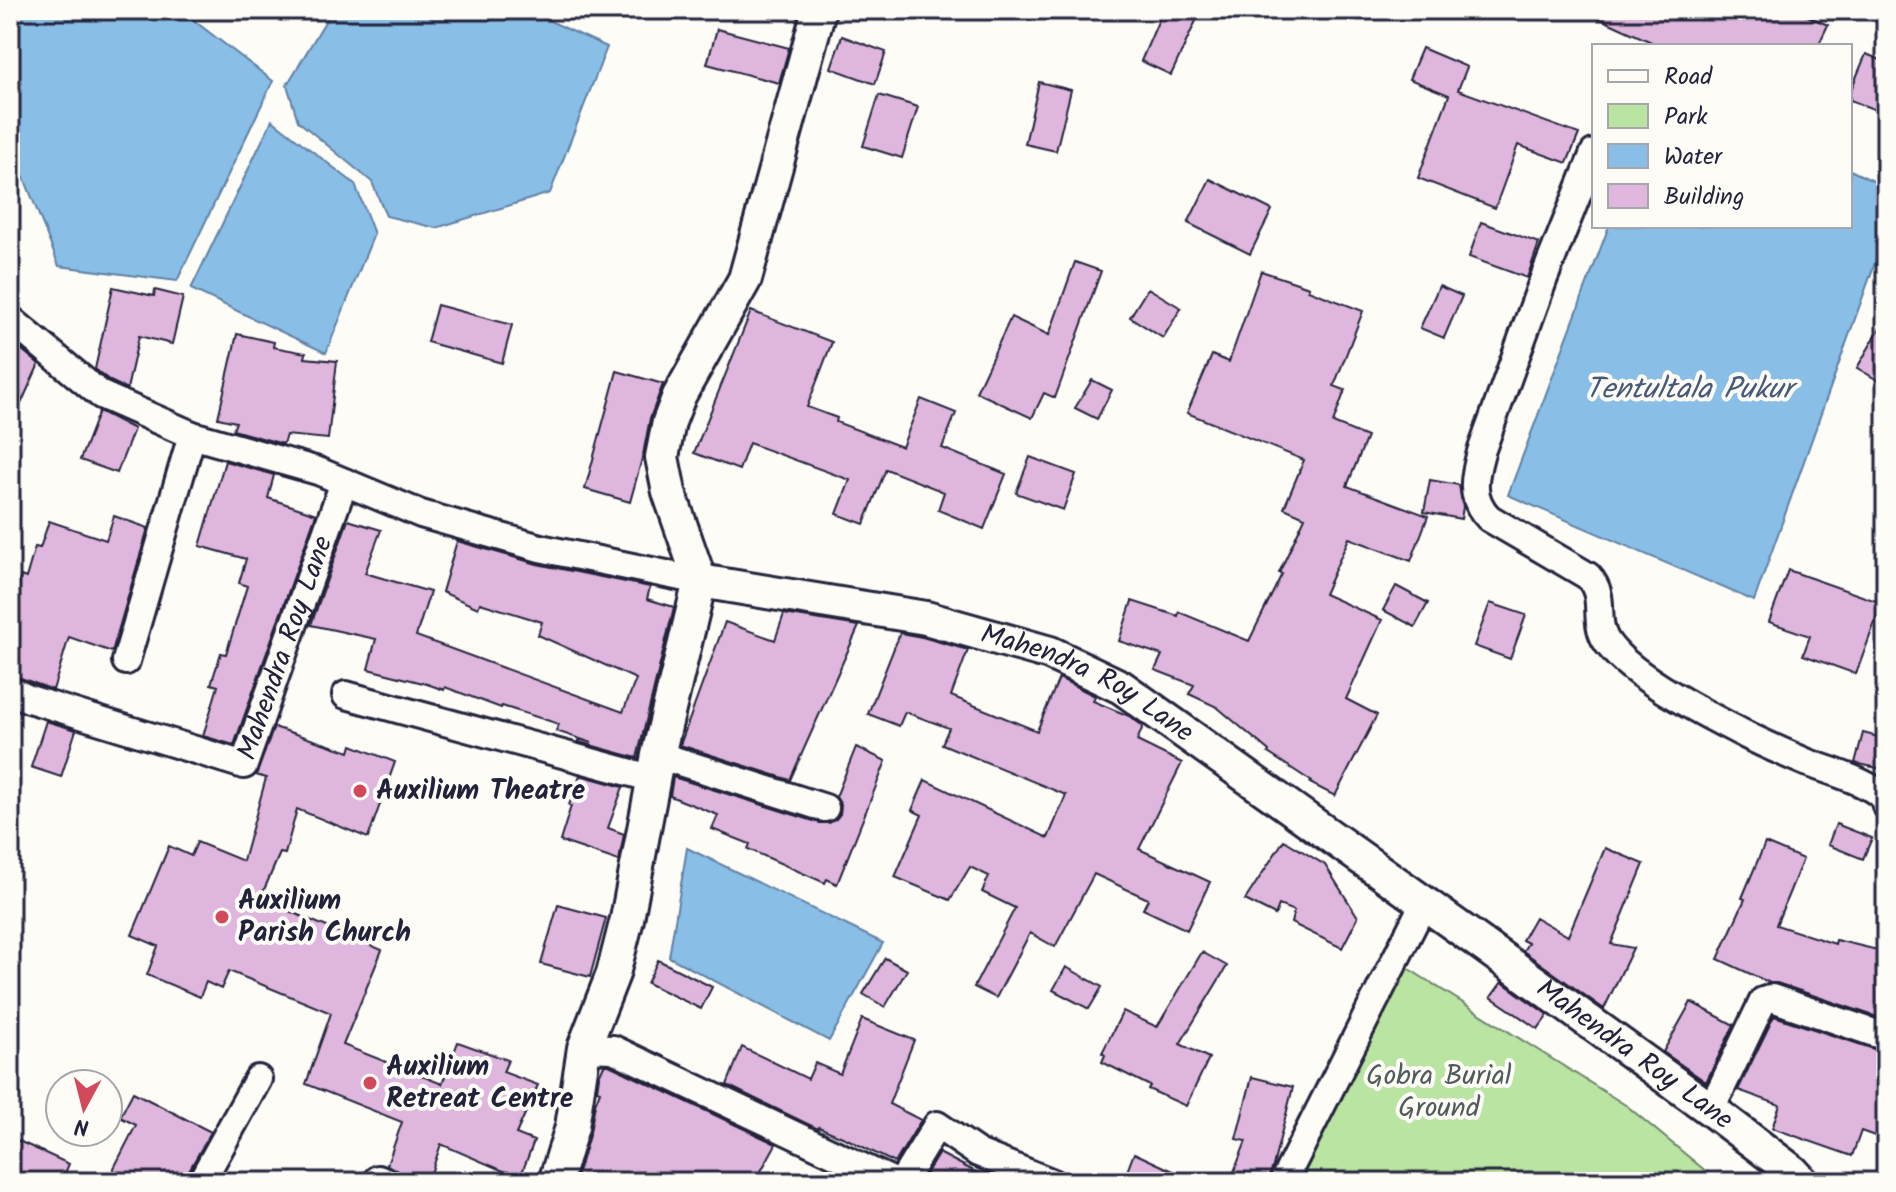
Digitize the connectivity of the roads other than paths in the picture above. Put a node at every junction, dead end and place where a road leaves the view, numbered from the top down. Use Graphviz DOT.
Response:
graph roads {
  1 [pos="819,10"];
  2 [pos="1592,158"];
  3 [pos="10,319"];
  4 [pos="192,435"];
  5 [pos="344,482"];
  6 [pos="700,581"];
  7 [pos="126,661"];
  8 [pos="10,690"];
  9 [pos="346,695"];
  10 [pos="656,767"];
  11 [pos="1886,805"];
  12 [pos="825,808"];
  13 [pos="1424,903"];
  14 [pos="1886,1037"];
  15 [pos="584,1048"];
  16 [pos="258,1079"];
  17 [pos="1710,1109"];
  18 [pos="201,1182"];
  19 [pos="555,1182"];
  20 [pos="894,1182"];
  21 [pos="902,1182"];
  22 [pos="1050,1182"];
  23 [pos="1283,1182"];
  24 [pos="1802,1182"];
  1 -- 6 [label="street"];
  2 -- 11 [label="street"];
  3 -- 4 [label="street, Mahendra Roy Lane"];
  4 -- 5 [label="street, Mahendra Roy Lane"];
  4 -- 7 [label="street"];
  5 -- 6 [label="street, Mahendra Roy Lane"];
  5 -- 8 [label="street, Mahendra Roy Lane"];
  6 -- 10 [label="street"];
  6 -- 13 [label="street, Mahendra Roy Lane"];
  9 -- 10 [label="street"];
  10 -- 12 [label="street"];
  10 -- 15 [label="street"];
  13 -- 17 [label="street, Mahendra Roy Lane"];
  13 -- 23 [label="street"];
  14 -- 17 [label="street"];
  15 -- 19 [label="street"];
  15 -- 20 [label="street"];
  16 -- 18 [label="street"];
  17 -- 24 [label="street, Mahendra Roy Lane"];
  21 -- 22 [label="street"];
}
